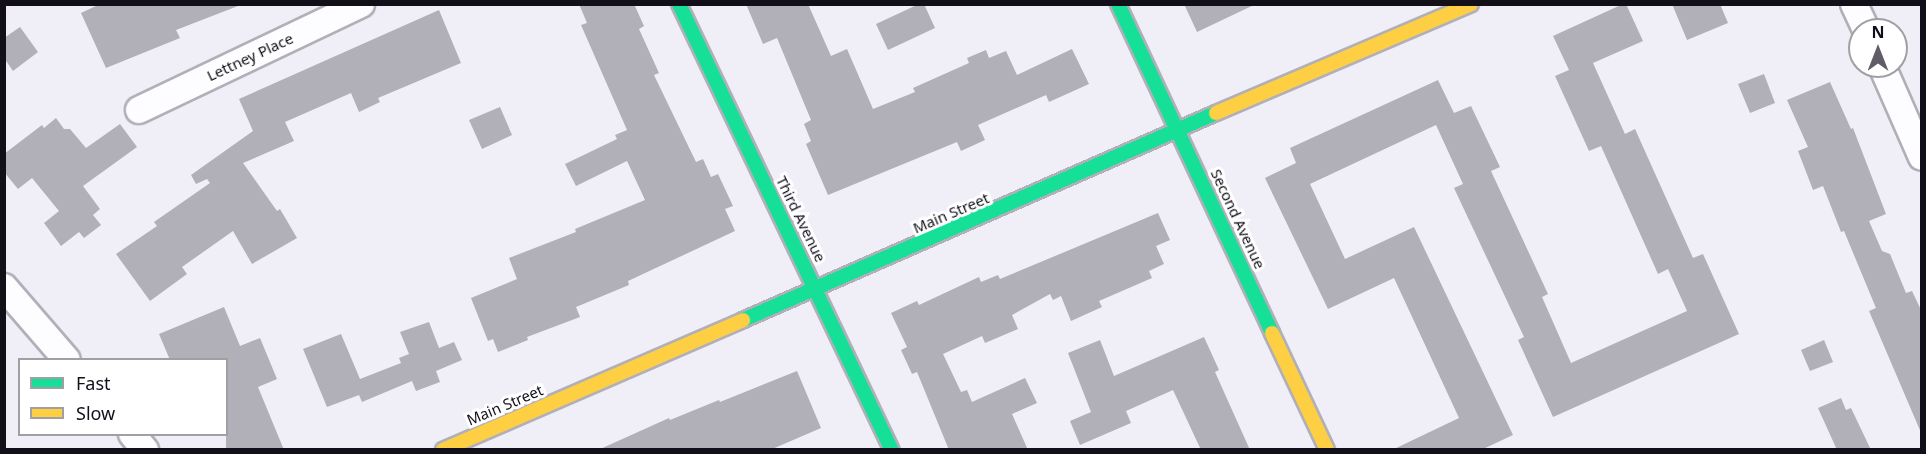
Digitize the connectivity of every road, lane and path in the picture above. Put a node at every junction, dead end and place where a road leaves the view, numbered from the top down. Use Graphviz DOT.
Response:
graph roads {
  1 [pos="361,4"];
  2 [pos="679,4"];
  3 [pos="1118,4"];
  4 [pos="1471,4"];
  5 [pos="1854,4"];
  6 [pos="1860,18"];
  7 [pos="1886,78"];
  8 [pos="138,110"];
  9 [pos="1177,129"];
  10 [pos="1922,157"];
  11 [pos="4,287"];
  12 [pos="816,288"];
  13 [pos="65,358"];
  14 [pos="133,436"];
  15 [pos="145,450"];
  16 [pos="443,450"];
  17 [pos="892,450"];
  18 [pos="1327,450"];
  1 -- 8 [label="street, Lettney Place"];
  2 -- 12 [label="street, Third Avenue"];
  3 -- 9 [label="street, Second Avenue"];
  4 -- 9 [label="street, Main Street"];
  5 -- 6 [label="street"];
  7 -- 10 [label="street"];
  9 -- 12 [label="street, Main Street"];
  9 -- 18 [label="street, Second Avenue"];
  11 -- 13 [label="street"];
  12 -- 16 [label="street, Main Street"];
  12 -- 17 [label="street, Third Avenue"];
  14 -- 15 [label="street"];
}
